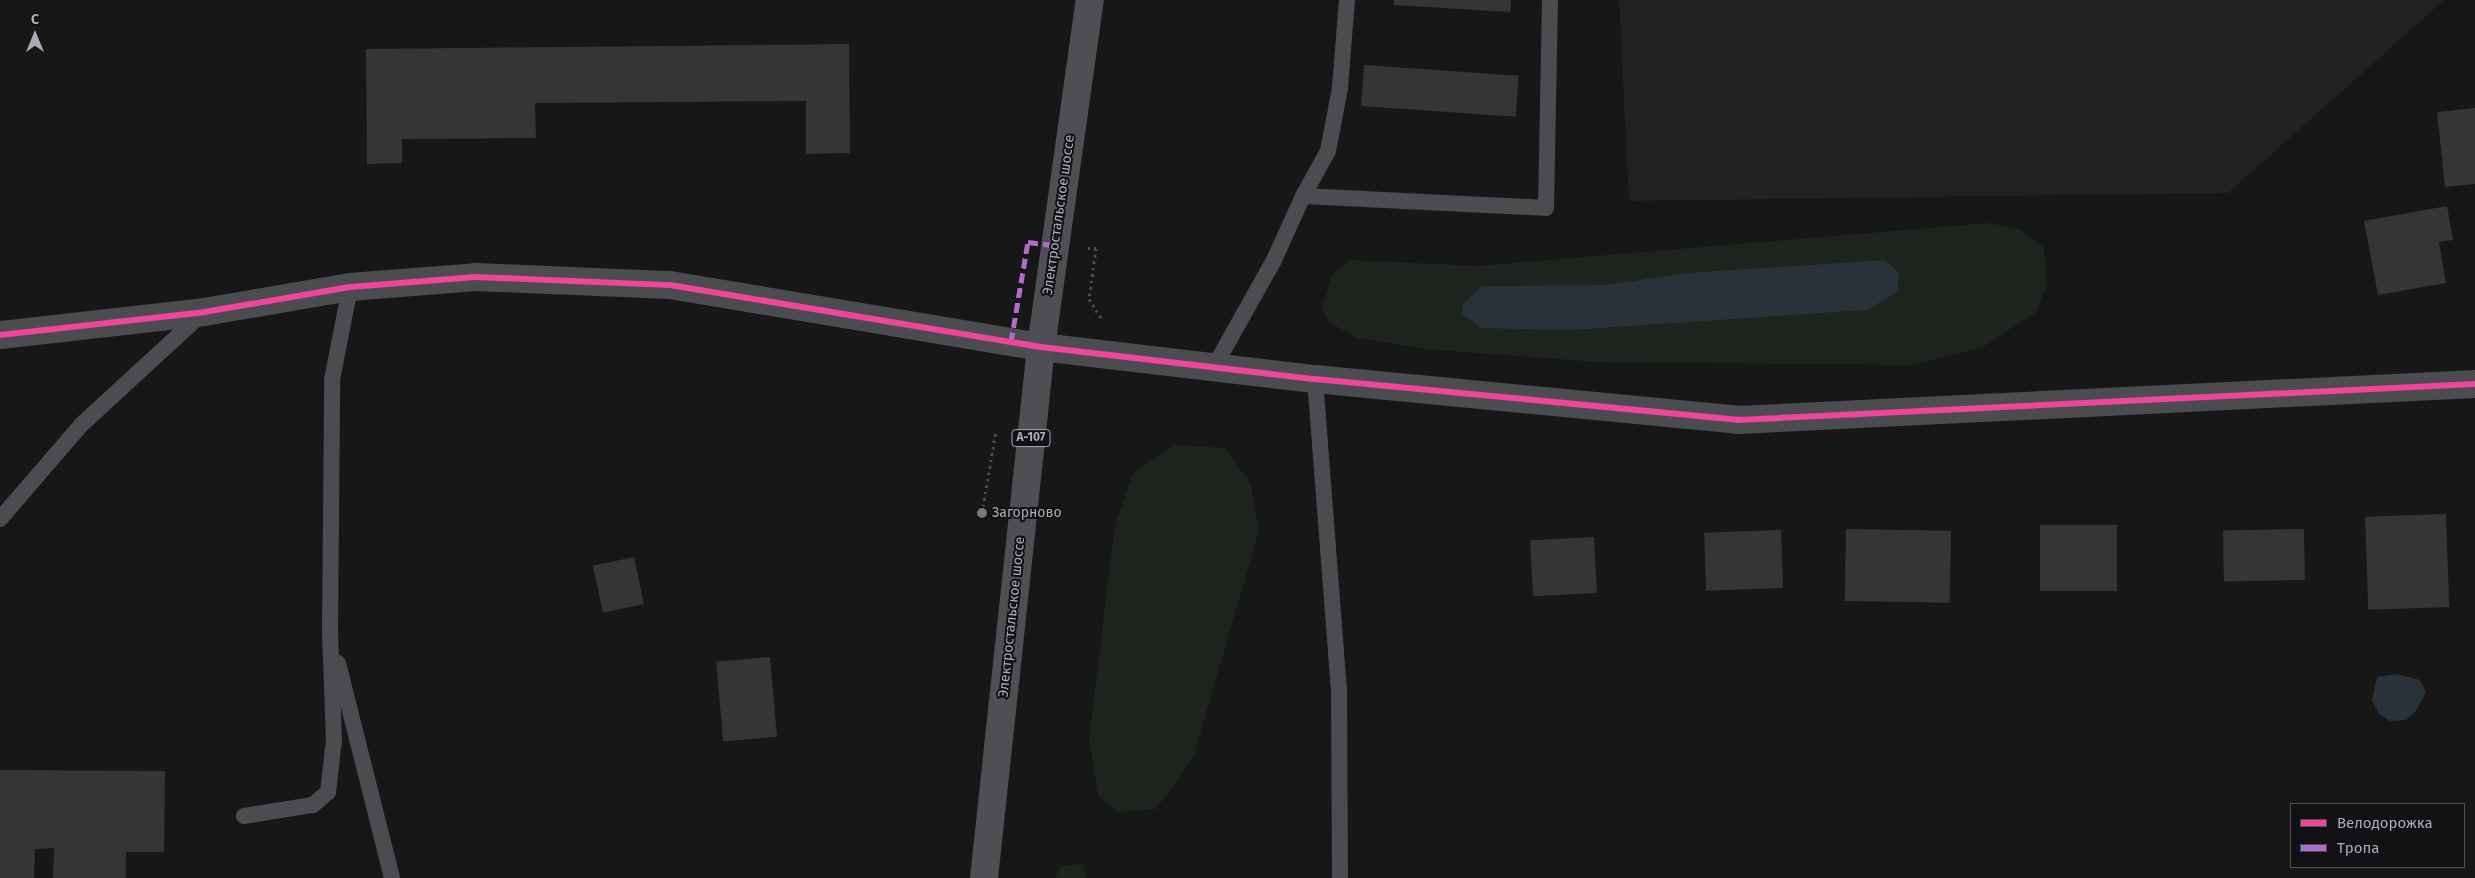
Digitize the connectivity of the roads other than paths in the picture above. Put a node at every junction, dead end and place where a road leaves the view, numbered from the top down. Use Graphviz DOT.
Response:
graph roads {
  1 [pos="1090,0"];
  2 [pos="1347,0"];
  3 [pos="1550,0"];
  4 [pos="1303,196"];
  5 [pos="350,288"];
  6 [pos="204,312"];
  7 [pos="0,335"];
  8 [pos="1041,347"];
  9 [pos="1214,367"];
  10 [pos="1315,379"];
  11 [pos="2475,384"];
  12 [pos="0,519"];
  13 [pos="330,632"];
  14 [pos="244,816"];
  15 [pos="392,878"];
  16 [pos="984,878"];
  17 [pos="1340,878"];
  1 -- 8 [label="main road, Электростальское шоссе / А-107"];
  2 -- 4 [label="lane"];
  3 -- 4 [label="lane"];
  4 -- 9 [label="lane"];
  5 -- 6 [label="street"];
  5 -- 8 [label="street"];
  5 -- 13 [label="lane"];
  6 -- 7 [label="street"];
  6 -- 12 [label="lane"];
  8 -- 9 [label="street"];
  8 -- 16 [label="main road, Электростальское шоссе / А-107"];
  9 -- 10 [label="street"];
  10 -- 11 [label="street"];
  10 -- 17 [label="lane"];
  13 -- 14 [label="lane"];
  13 -- 15 [label="lane"];
}
